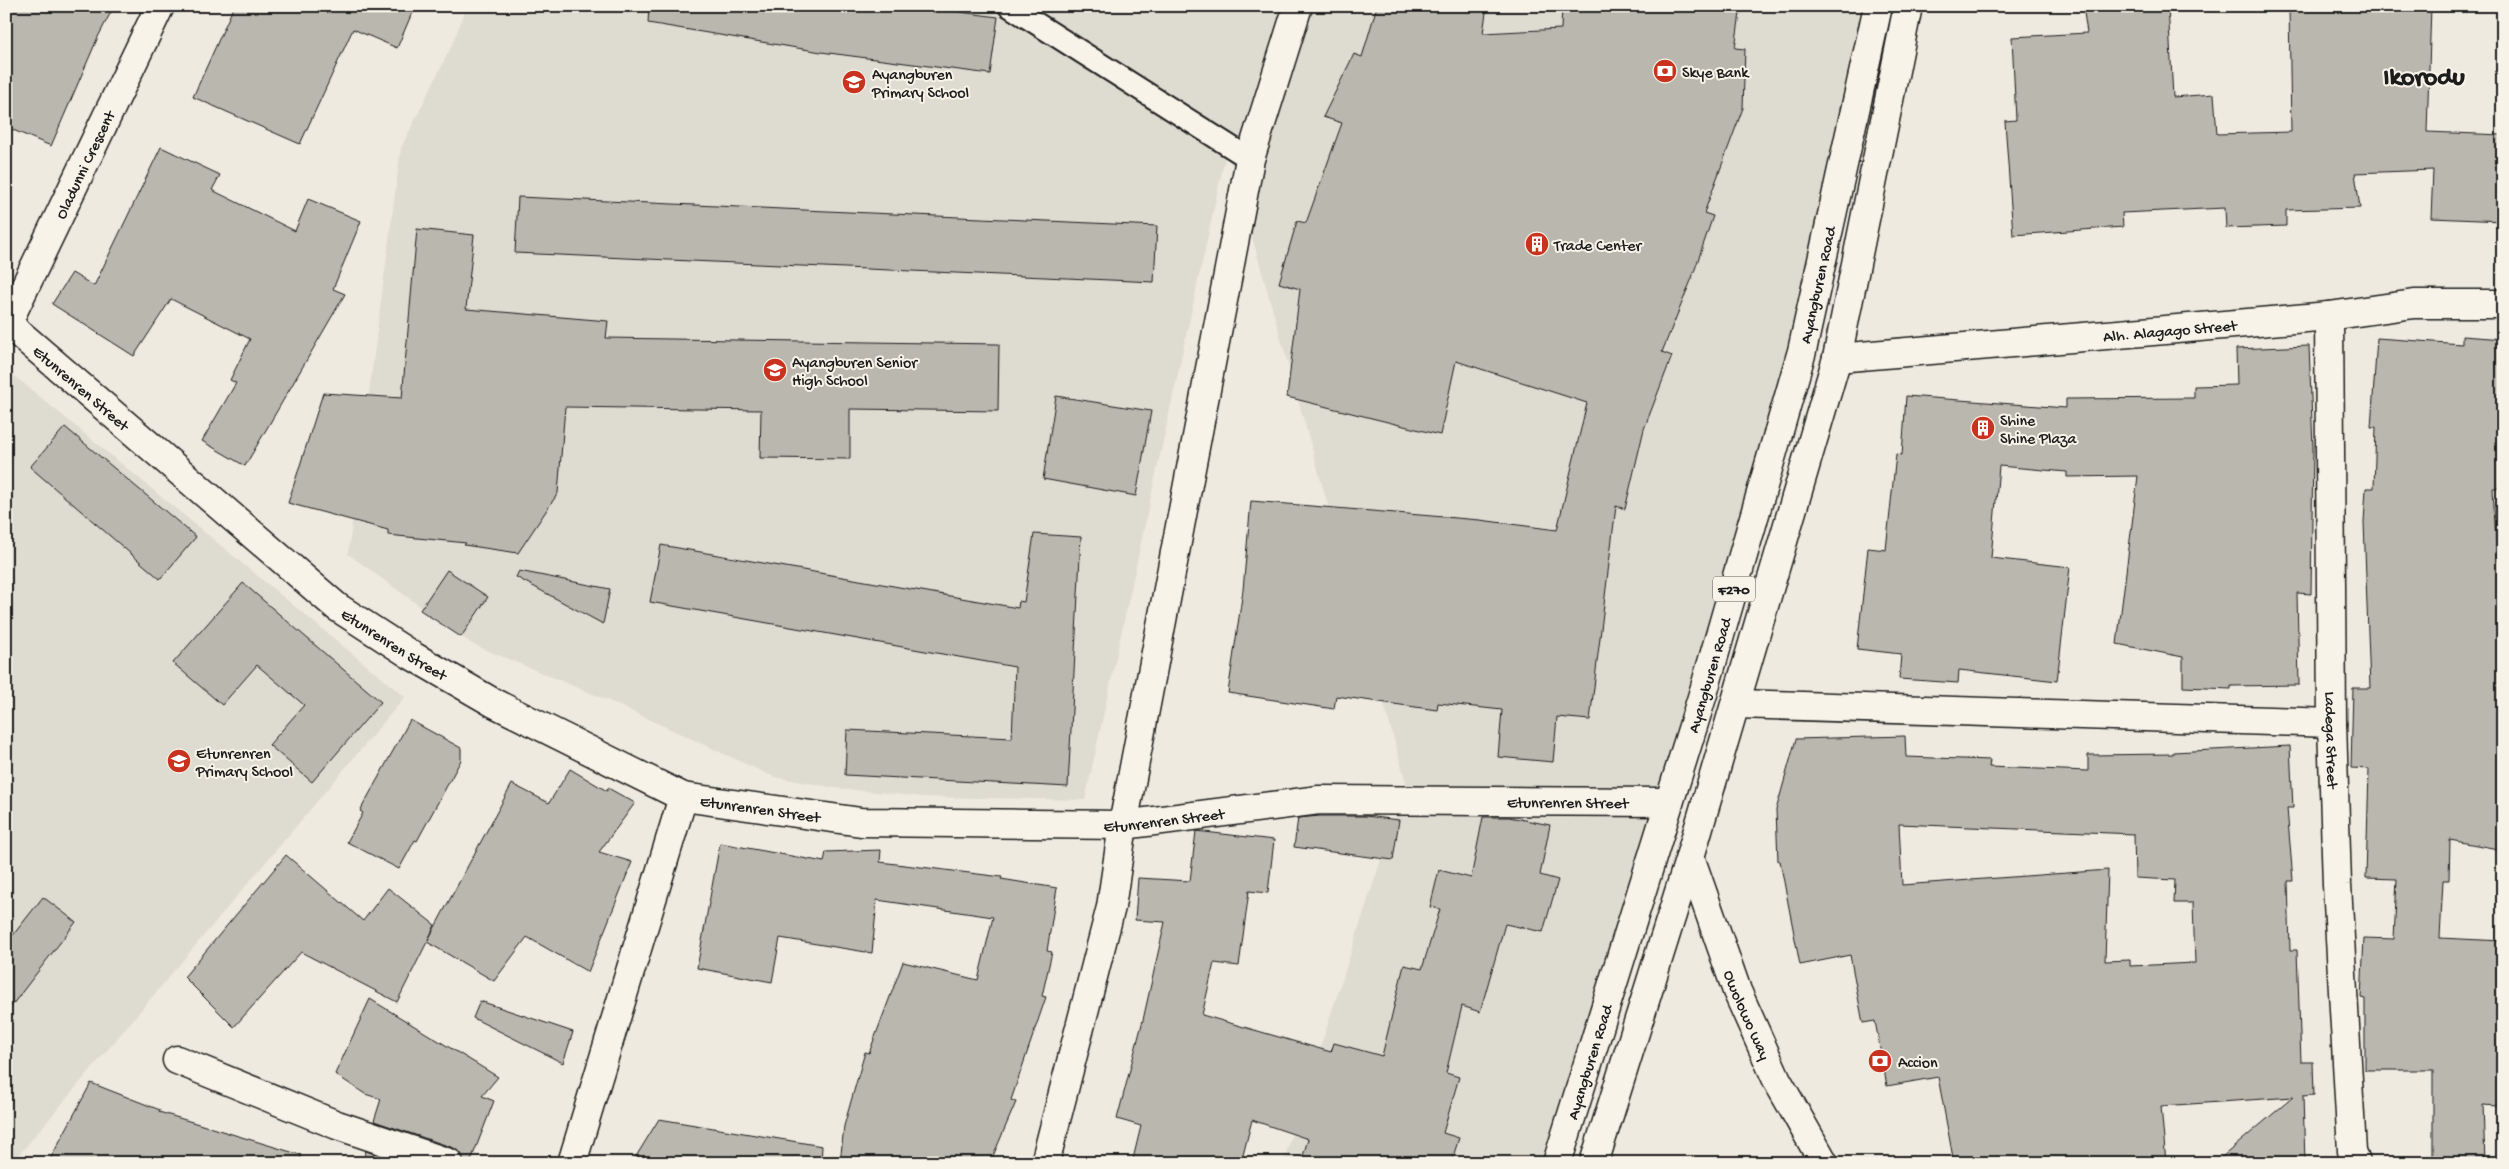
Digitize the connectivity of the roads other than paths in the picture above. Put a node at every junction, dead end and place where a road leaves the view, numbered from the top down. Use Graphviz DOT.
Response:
graph roads {
  1 [pos="160,6"];
  2 [pos="1009,6"];
  3 [pos="1298,6"];
  4 [pos="1878,6"];
  5 [pos="1908,6"];
  6 [pos="1250,159"];
  7 [pos="2503,304"];
  8 [pos="2329,316"];
  9 [pos="7,322"];
  10 [pos="1837,358"];
  11 [pos="1737,704"];
  12 [pos="2332,723"];
  13 [pos="683,797"];
  14 [pos="1668,802"];
  15 [pos="1122,825"];
  16 [pos="1690,857"];
  17 [pos="177,1060"];
  18 [pos="449,1163"];
  19 [pos="572,1163"];
  20 [pos="1045,1163"];
  21 [pos="1557,1163"];
  22 [pos="1594,1163"];
  23 [pos="1824,1163"];
  24 [pos="2356,1163"];
  1 -- 9 [label="street, Oladunni Crescent"];
  2 -- 6 [label="lane"];
  3 -- 6 [label="street"];
  4 -- 14 [label="street, Ayangburen Road / F270"];
  5 -- 10 [label="street, Ayangburen Road / F270"];
  6 -- 15 [label="street"];
  7 -- 8 [label="street, Alh. Alagago Street"];
  8 -- 10 [label="street, Alh. Alagago Street"];
  8 -- 12 [label="street, Ladega Street"];
  9 -- 13 [label="street, Etunrenren Street"];
  10 -- 11 [label="street, Ayangburen Road / F270"];
  11 -- 12 [label="street"];
  11 -- 16 [label="street, Ayangburen Road / F270"];
  12 -- 24 [label="street, Ladega Street"];
  13 -- 15 [label="street, Etunrenren Street"];
  13 -- 19 [label="street"];
  14 -- 15 [label="street, Etunrenren Street"];
  14 -- 21 [label="street, Ayangburen Road / F270"];
  15 -- 20 [label="street"];
  16 -- 22 [label="street, Ayangburen Road / F270"];
  16 -- 23 [label="street, Owolowo way"];
  17 -- 18 [label="street"];
}
